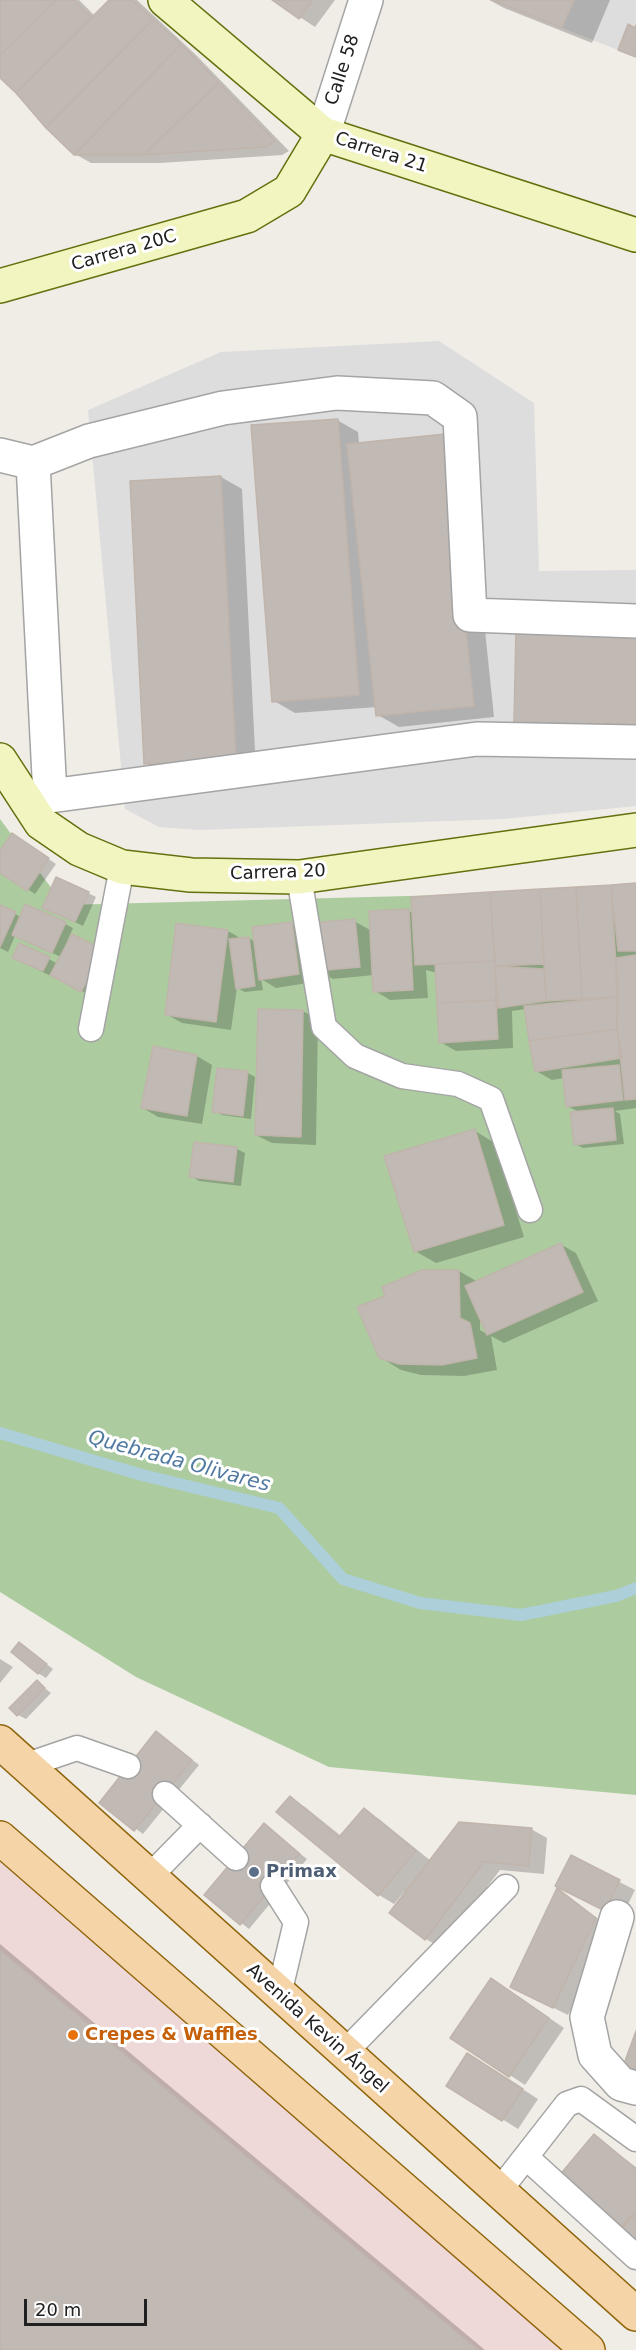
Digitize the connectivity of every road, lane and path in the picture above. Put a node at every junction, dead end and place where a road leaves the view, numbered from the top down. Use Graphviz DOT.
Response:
graph roads {
  1 [pos="165,0"];
  2 [pos="366,0"];
  3 [pos="323,134"];
  4 [pos="247,216"];
  5 [pos="636,236"];
  6 [pos="0,286"];
  7 [pos="0,455"];
  8 [pos="33,463"];
  9 [pos="636,621"];
  10 [pos="636,742"];
  11 [pos="0,760"];
  12 [pos="636,830"];
  13 [pos="122,867"];
  14 [pos="299,876"];
  15 [pos="91,1029"];
  16 [pos="530,1210"];
  17 [pos="10,1750"];
  18 [pos="128,1767"];
  19 [pos="165,1794"];
  20 [pos="200,1825"];
  21 [pos="0,1838"];
  22 [pos="236,1858"];
  23 [pos="149,1877"];
  24 [pos="273,1886"];
  25 [pos="506,1887"];
  26 [pos="617,1917"];
  27 [pos="279,1994"];
  28 [pos="344,2053"];
  29 [pos="636,2088"];
  30 [pos="636,2139"];
  31 [pos="528,2158"];
  32 [pos="499,2191"];
  33 [pos="636,2256"];
  34 [pos="636,2314"];
  35 [pos="588,2350"];
  1 -- 3 [label="street, Carrera 21"];
  2 -- 3 [label="street, Calle 58"];
  3 -- 4 [label="street, Calle 58"];
  3 -- 5 [label="street, Carrera 21"];
  4 -- 6 [label="street, Carrera 20C"];
  7 -- 8 [label="street"];
  8 -- 9 [label="street"];
  8 -- 10 [label="street"];
  11 -- 13 [label="street, Carrera 20"];
  12 -- 14 [label="street, Carrera 20"];
  13 -- 14 [label="street, Carrera 20"];
  13 -- 15 [label="lane"];
  14 -- 16 [label="lane"];
  17 -- 18 [label="lane"];
  17 -- 23 [label="main road, Avenida Kevin Ángel"];
  19 -- 20 [label="lane"];
  20 -- 22 [label="lane"];
  20 -- 23 [label="lane"];
  21 -- 35 [label="main road"];
  23 -- 27 [label="main road, Avenida Kevin Ángel"];
  24 -- 27 [label="lane"];
  25 -- 28 [label="lane"];
  26 -- 29 [label="street"];
  27 -- 28 [label="main road, Avenida Kevin Ángel"];
  28 -- 32 [label="main road, Avenida Kevin Ángel"];
  30 -- 31 [label="lane"];
  31 -- 32 [label="lane"];
  31 -- 33 [label="lane"];
  32 -- 34 [label="main road, Avenida Kevin Ángel"];
}
